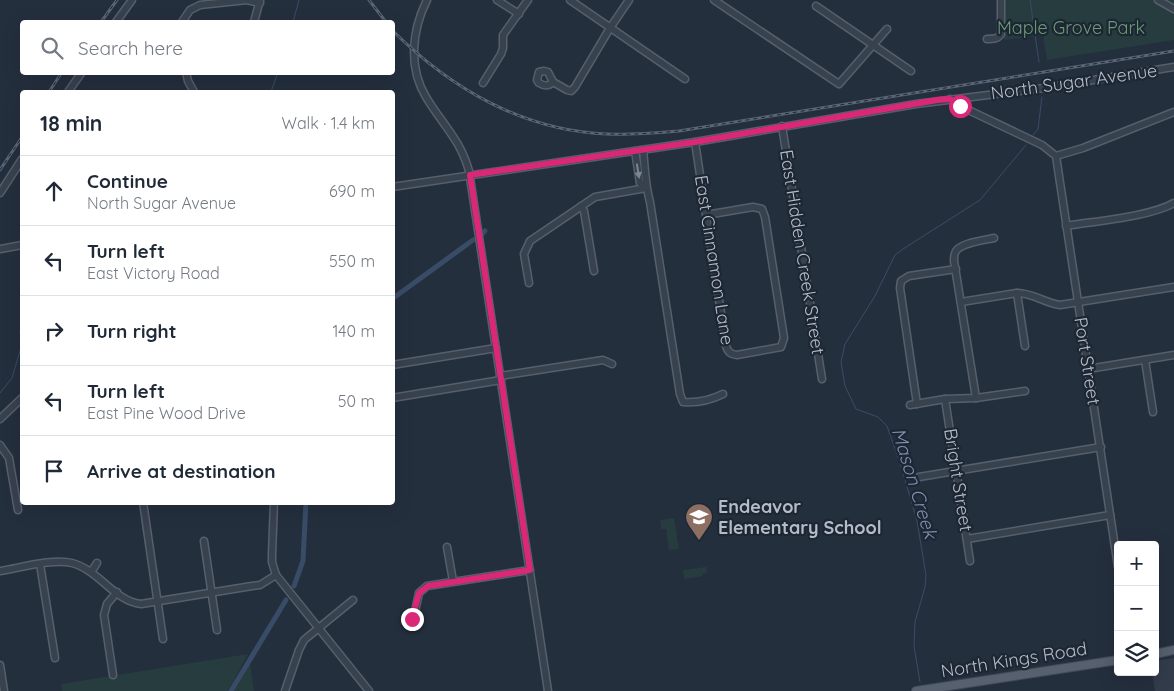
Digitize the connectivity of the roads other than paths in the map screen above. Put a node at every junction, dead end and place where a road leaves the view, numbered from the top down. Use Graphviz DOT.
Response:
graph roads {
  1 [pos="132,0"];
  2 [pos="427,0"];
  3 [pos="498,0"];
  4 [pos="528,0"];
  5 [pos="570,0"];
  6 [pos="629,0"];
  7 [pos="1001,0"];
  8 [pos="1158,0"];
  9 [pos="719,1"];
  10 [pos="260,2"];
  11 [pos="816,6"];
  12 [pos="1174,10"];
  13 [pos="519,14"];
  14 [pos="117,20"];
  15 [pos="183,20"];
  16 [pos="255,20"];
  17 [pos="610,28"];
  18 [pos="887,28"];
  19 [pos="987,39"];
  20 [pos="873,45"];
  21 [pos="1174,67"];
  22 [pos="911,71"];
  23 [pos="80,75"];
  24 [pos="187,75"];
  25 [pos="685,79"];
  26 [pos="553,82"];
  27 [pos="483,83"];
  28 [pos="69,90"];
  29 [pos="193,90"];
  30 [pos="950,99"];
  31 [pos="1174,112"];
  32 [pos="782,126"];
  33 [pos="695,142"];
  34 [pos="642,150"];
  35 [pos="635,151"];
  36 [pos="1056,156"];
  37 [pos="20,162"];
  38 [pos="470,175"];
  39 [pos="395,187"];
  40 [pos="646,188"];
  41 [pos="0,193"];
  42 [pos="1174,202"];
  43 [pos="581,206"];
  44 [pos="706,214"];
  45 [pos="1066,226"];
  46 [pos="994,238"];
  47 [pos="20,245"];
  48 [pos="0,249"];
  49 [pos="956,269"];
  50 [pos="594,271"];
  51 [pos="528,282"];
  52 [pos="1174,287"];
  53 [pos="1017,293"];
  54 [pos="961,302"];
  55 [pos="1078,302"];
  56 [pos="1025,346"];
  57 [pos="496,348"];
  58 [pos="1174,355"];
  59 [pos="1145,360"];
  60 [pos="612,364"];
  61 [pos="395,365"];
  62 [pos="1088,369"];
  63 [pos="500,378"];
  64 [pos="822,378"];
  65 [pos="1025,391"];
  66 [pos="723,394"];
  67 [pos="395,397"];
  68 [pos="976,398"];
  69 [pos="945,399"];
  70 [pos="20,400"];
  71 [pos="917,404"];
  72 [pos="910,405"];
  73 [pos="1153,412"];
  74 [pos="0,419"];
  75 [pos="0,445"];
  76 [pos="1101,447"];
  77 [pos="956,470"];
  78 [pos="919,477"];
  79 [pos="143,505"];
  80 [pos="274,505"];
  81 [pos="18,510"];
  82 [pos="1110,515"];
  83 [pos="967,539"];
  84 [pos="204,541"];
  85 [pos="1114,541"];
  86 [pos="447,548"];
  87 [pos="970,561"];
  88 [pos="40,564"];
  89 [pos="97,564"];
  90 [pos="530,570"];
  91 [pos="0,571"];
  92 [pos="91,572"];
  93 [pos="276,575"];
  94 [pos="453,581"];
  95 [pos="116,592"];
  96 [pos="212,593"];
  97 [pos="353,600"];
  98 [pos="157,602"];
  99 [pos="412,625"];
  100 [pos="319,627"];
  101 [pos="217,630"];
  102 [pos="163,638"];
  103 [pos="1174,650"];
  104 [pos="1159,653"];
  105 [pos="55,658"];
  106 [pos="1114,661"];
  107 [pos="0,665"];
  108 [pos="113,675"];
  109 [pos="4,691"];
  110 [pos="285,691"];
  111 [pos="369,691"];
  112 [pos="548,691"];
  113 [pos="916,691"];
  1 -- 14 [label="street"];
  2 -- 38 [label="street"];
  3 -- 13 [label="street"];
  4 -- 13 [label="street"];
  5 -- 17 [label="street"];
  6 -- 17 [label="street"];
  7 -- 19 [label="street"];
  8 -- 12 [label="street"];
  9 -- 20 [label="street"];
  10 -- 15 [label="street"];
  10 -- 16 [label="street"];
  11 -- 20 [label="street"];
  13 -- 27 [label="street"];
  17 -- 25 [label="street"];
  17 -- 26 [label="street"];
  18 -- 20 [label="street"];
  20 -- 22 [label="street"];
  21 -- 30 [label="street, North Sugar Avenue"];
  23 -- 28 [label="street"];
  24 -- 29 [label="street"];
  30 -- 32 [label="street, North Sugar Avenue"];
  30 -- 36 [label="street"];
  31 -- 36 [label="street"];
  32 -- 33 [label="street, North Sugar Avenue"];
  32 -- 64 [label="street, East Hidden Creek Street"];
  33 -- 34 [label="street, North Sugar Avenue"];
  33 -- 44 [label="street, East Cinnamon Lane"];
  34 -- 35 [label="street, North Sugar Avenue"];
  34 -- 40 [label="street"];
  35 -- 38 [label="street, North Sugar Avenue"];
  35 -- 40 [label="street, one-way"];
  36 -- 45 [label="street, Port Street"];
  37 -- 41 [label="street"];
  38 -- 39 [label="street, North Sugar Avenue"];
  38 -- 57 [label="street"];
  40 -- 43 [label="street"];
  40 -- 66 [label="street"];
  42 -- 45 [label="street"];
  43 -- 50 [label="street"];
  43 -- 51 [label="street"];
  44 -- 44 [label="street, East Cinnamon Lane"];
  45 -- 55 [label="street, Port Street"];
  46 -- 49 [label="street"];
  47 -- 48 [label="street"];
  49 -- 54 [label="street"];
  49 -- 71 [label="street"];
  52 -- 55 [label="street"];
  53 -- 54 [label="street"];
  53 -- 55 [label="street"];
  53 -- 56 [label="street"];
  54 -- 68 [label="street"];
  55 -- 62 [label="street, Port Street"];
  57 -- 61 [label="street"];
  57 -- 63 [label="street"];
  58 -- 59 [label="street"];
  59 -- 62 [label="street"];
  59 -- 73 [label="street"];
  60 -- 63 [label="street"];
  62 -- 76 [label="street, Port Street"];
  63 -- 67 [label="street"];
  63 -- 90 [label="street"];
  65 -- 68 [label="street"];
  68 -- 69 [label="street"];
  69 -- 71 [label="street"];
  69 -- 77 [label="street, Bright Street"];
  70 -- 74 [label="street"];
  71 -- 72 [label="street"];
  75 -- 81 [label="street"];
  76 -- 77 [label="street"];
  76 -- 82 [label="street, Port Street"];
  77 -- 78 [label="street"];
  77 -- 83 [label="street, Bright Street"];
  79 -- 98 [label="street"];
  80 -- 93 [label="street"];
  82 -- 83 [label="street"];
  82 -- 85 [label="street, Port Street"];
  83 -- 87 [label="street, Bright Street"];
  84 -- 96 [label="street"];
  86 -- 94 [label="street"];
  88 -- 91 [label="street"];
  88 -- 92 [label="street"];
  88 -- 105 [label="street"];
  89 -- 92 [label="street"];
  90 -- 94 [label="street"];
  90 -- 112 [label="street"];
  92 -- 95 [label="street"];
  93 -- 96 [label="street"];
  93 -- 100 [label="street"];
  94 -- 99 [label="street"];
  95 -- 98 [label="street"];
  95 -- 108 [label="street"];
  96 -- 98 [label="street"];
  96 -- 101 [label="street"];
  97 -- 100 [label="street"];
  98 -- 102 [label="street"];
  100 -- 110 [label="street"];
  100 -- 111 [label="street"];
  103 -- 104 [label="main road"];
  106 -- 113 [label="main road, North Kings Road"];
  107 -- 109 [label="street"];
}
